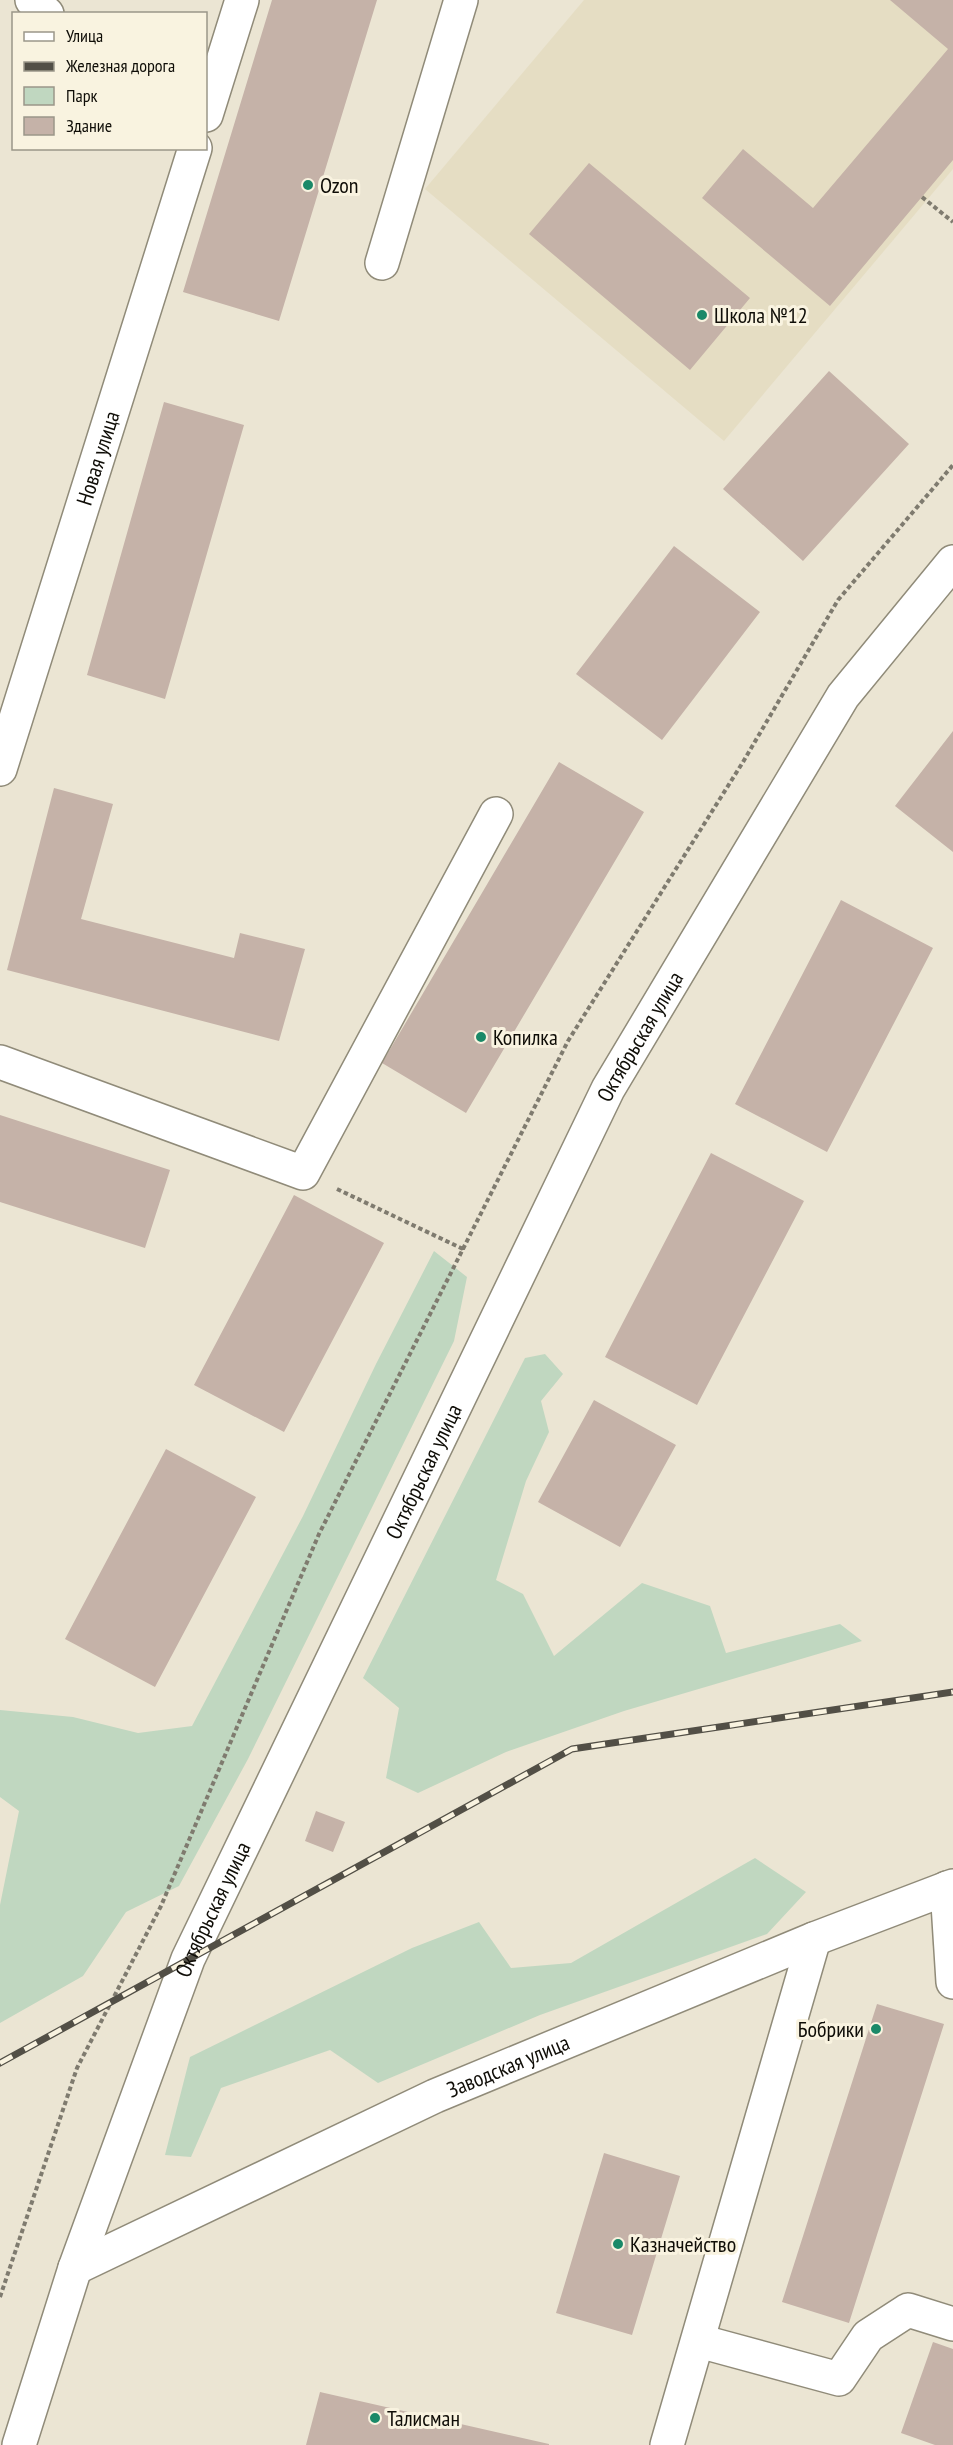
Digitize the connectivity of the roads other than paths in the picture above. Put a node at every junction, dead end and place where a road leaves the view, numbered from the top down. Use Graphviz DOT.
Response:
graph roads {
  1 [pos="32,0"];
  2 [pos="242,0"];
  3 [pos="461,0"];
  4 [pos="45,12"];
  5 [pos="211,80"];
  6 [pos="207,108"];
  7 [pos="194,150"];
  8 [pos="382,263"];
  9 [pos="953,562"];
  10 [pos="0,769"];
  11 [pos="496,814"];
  12 [pos="0,1062"];
  13 [pos="950,1887"];
  14 [pos="814,1939"];
  15 [pos="953,1982"];
  16 [pos="75,2268"];
  17 [pos="953,2324"];
  18 [pos="699,2340"];
  19 [pos="19,2445"];
  20 [pos="667,2445"];
  1 -- 4 [label="main road"];
  2 -- 5 [label="main road"];
  3 -- 8 [label="main road"];
  5 -- 6 [label="main road"];
  7 -- 10 [label="main road, Новая улица"];
  9 -- 16 [label="main road, Октябрьская улица"];
  11 -- 12 [label="main road"];
  13 -- 14 [label="main road, Заводская улица"];
  13 -- 15 [label="main road"];
  14 -- 16 [label="main road, Заводская улица"];
  14 -- 18 [label="main road"];
  16 -- 19 [label="main road, Октябрьская улица"];
  17 -- 18 [label="main road"];
  18 -- 20 [label="main road"];
}
